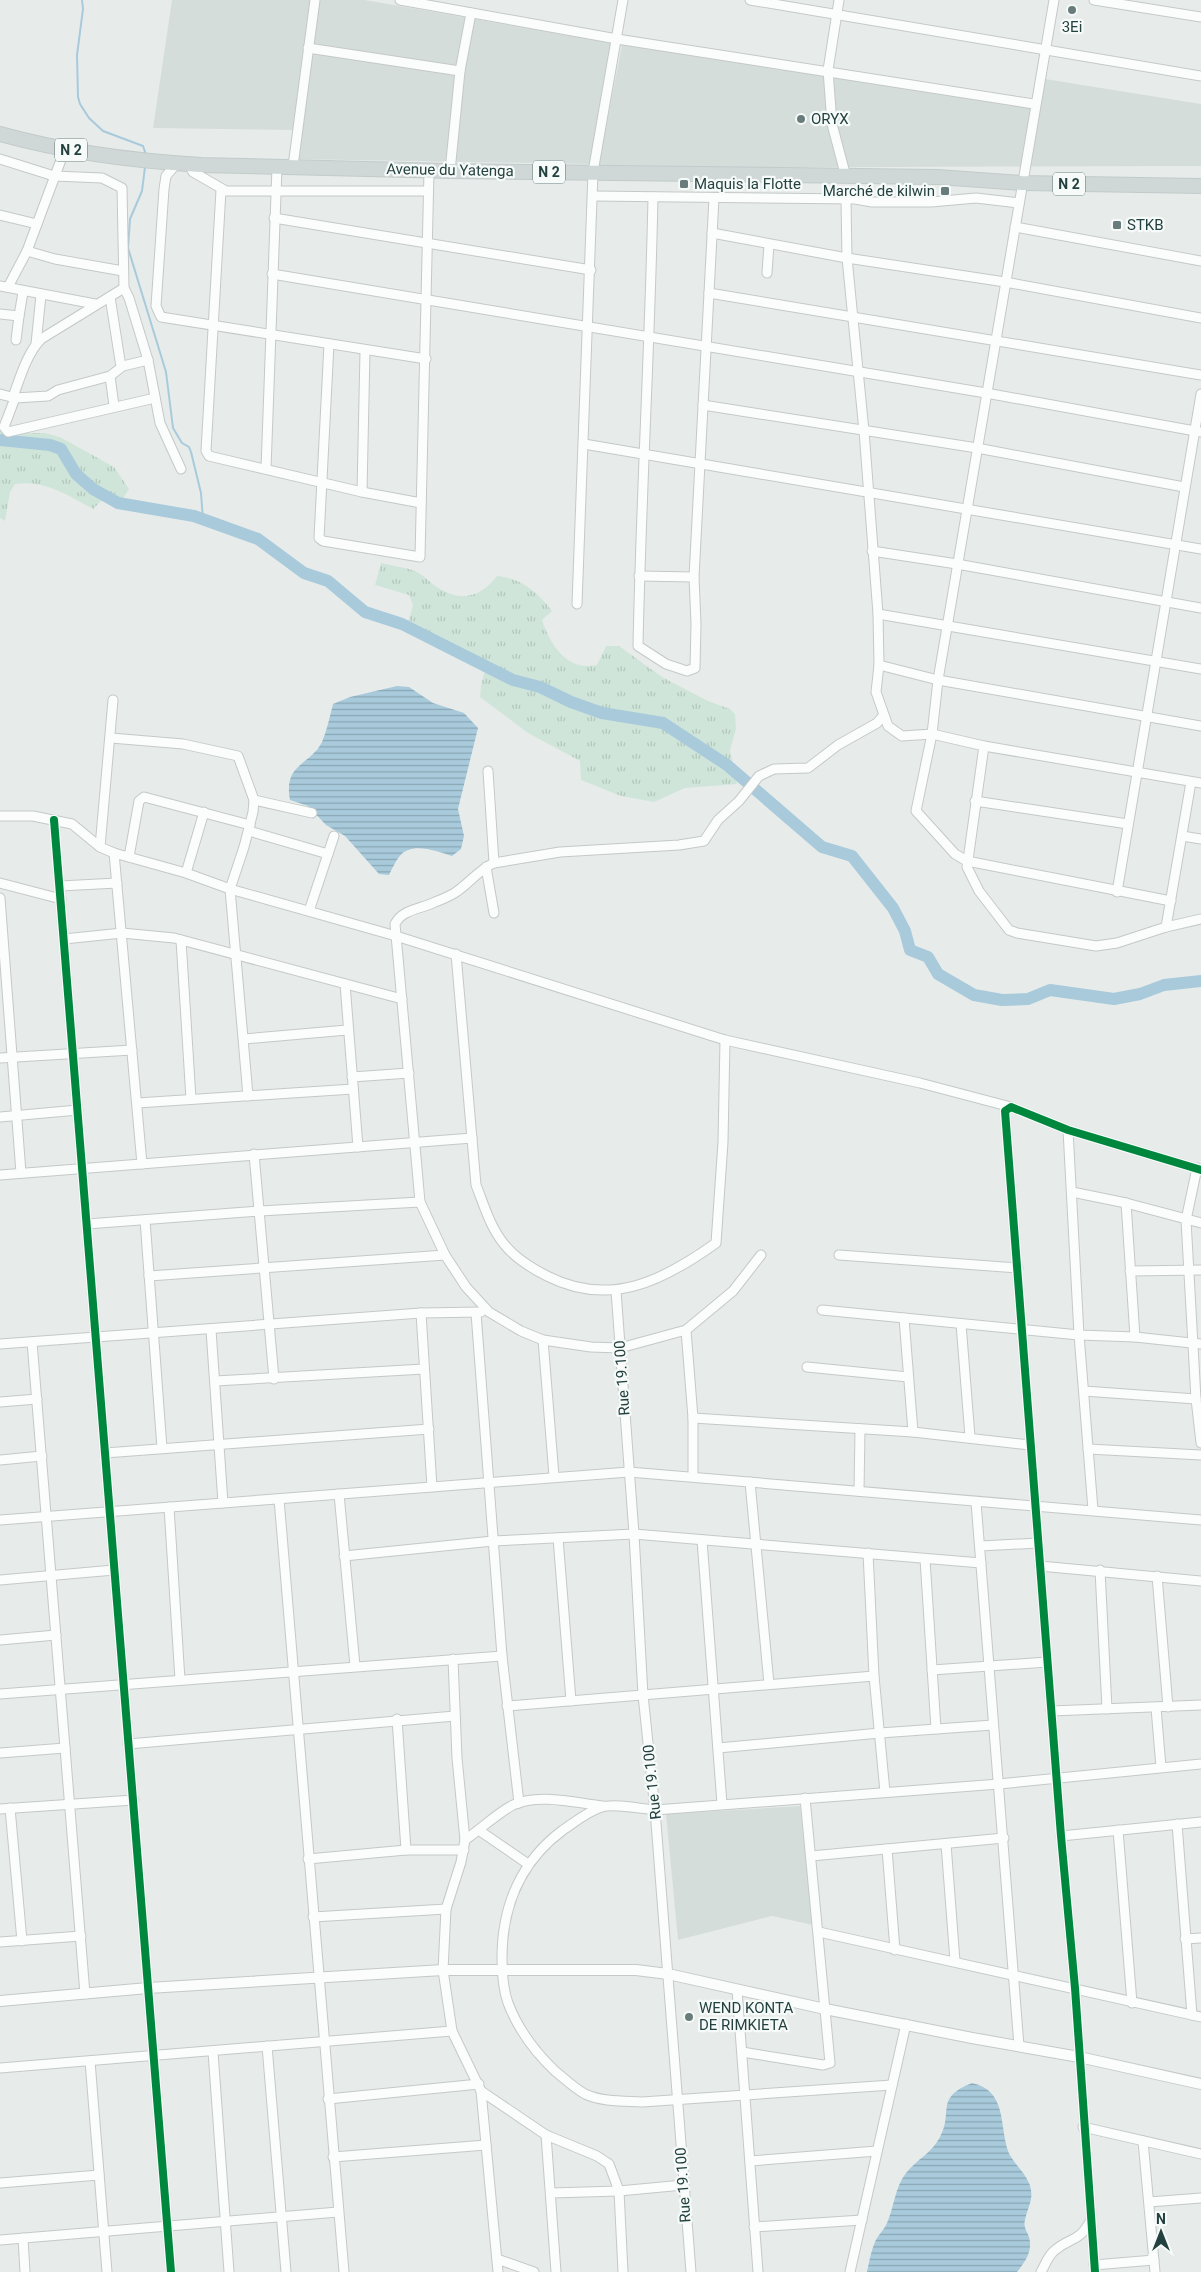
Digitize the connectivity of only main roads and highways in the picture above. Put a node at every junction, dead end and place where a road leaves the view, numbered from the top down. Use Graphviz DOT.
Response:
graph roads {
  1 [pos="0,134"];
  2 [pos="1201,177"];
  3 [pos="1023,180"];
  4 [pos="1201,186"];
  1 -- 3 [label="main road, Avenue du Yatenga / N 2"];
  2 -- 3 [label="main road, Avenue du Yatenga / N 2"];
  3 -- 4 [label="main road, Avenue du Yatenga / N 2"];
}
